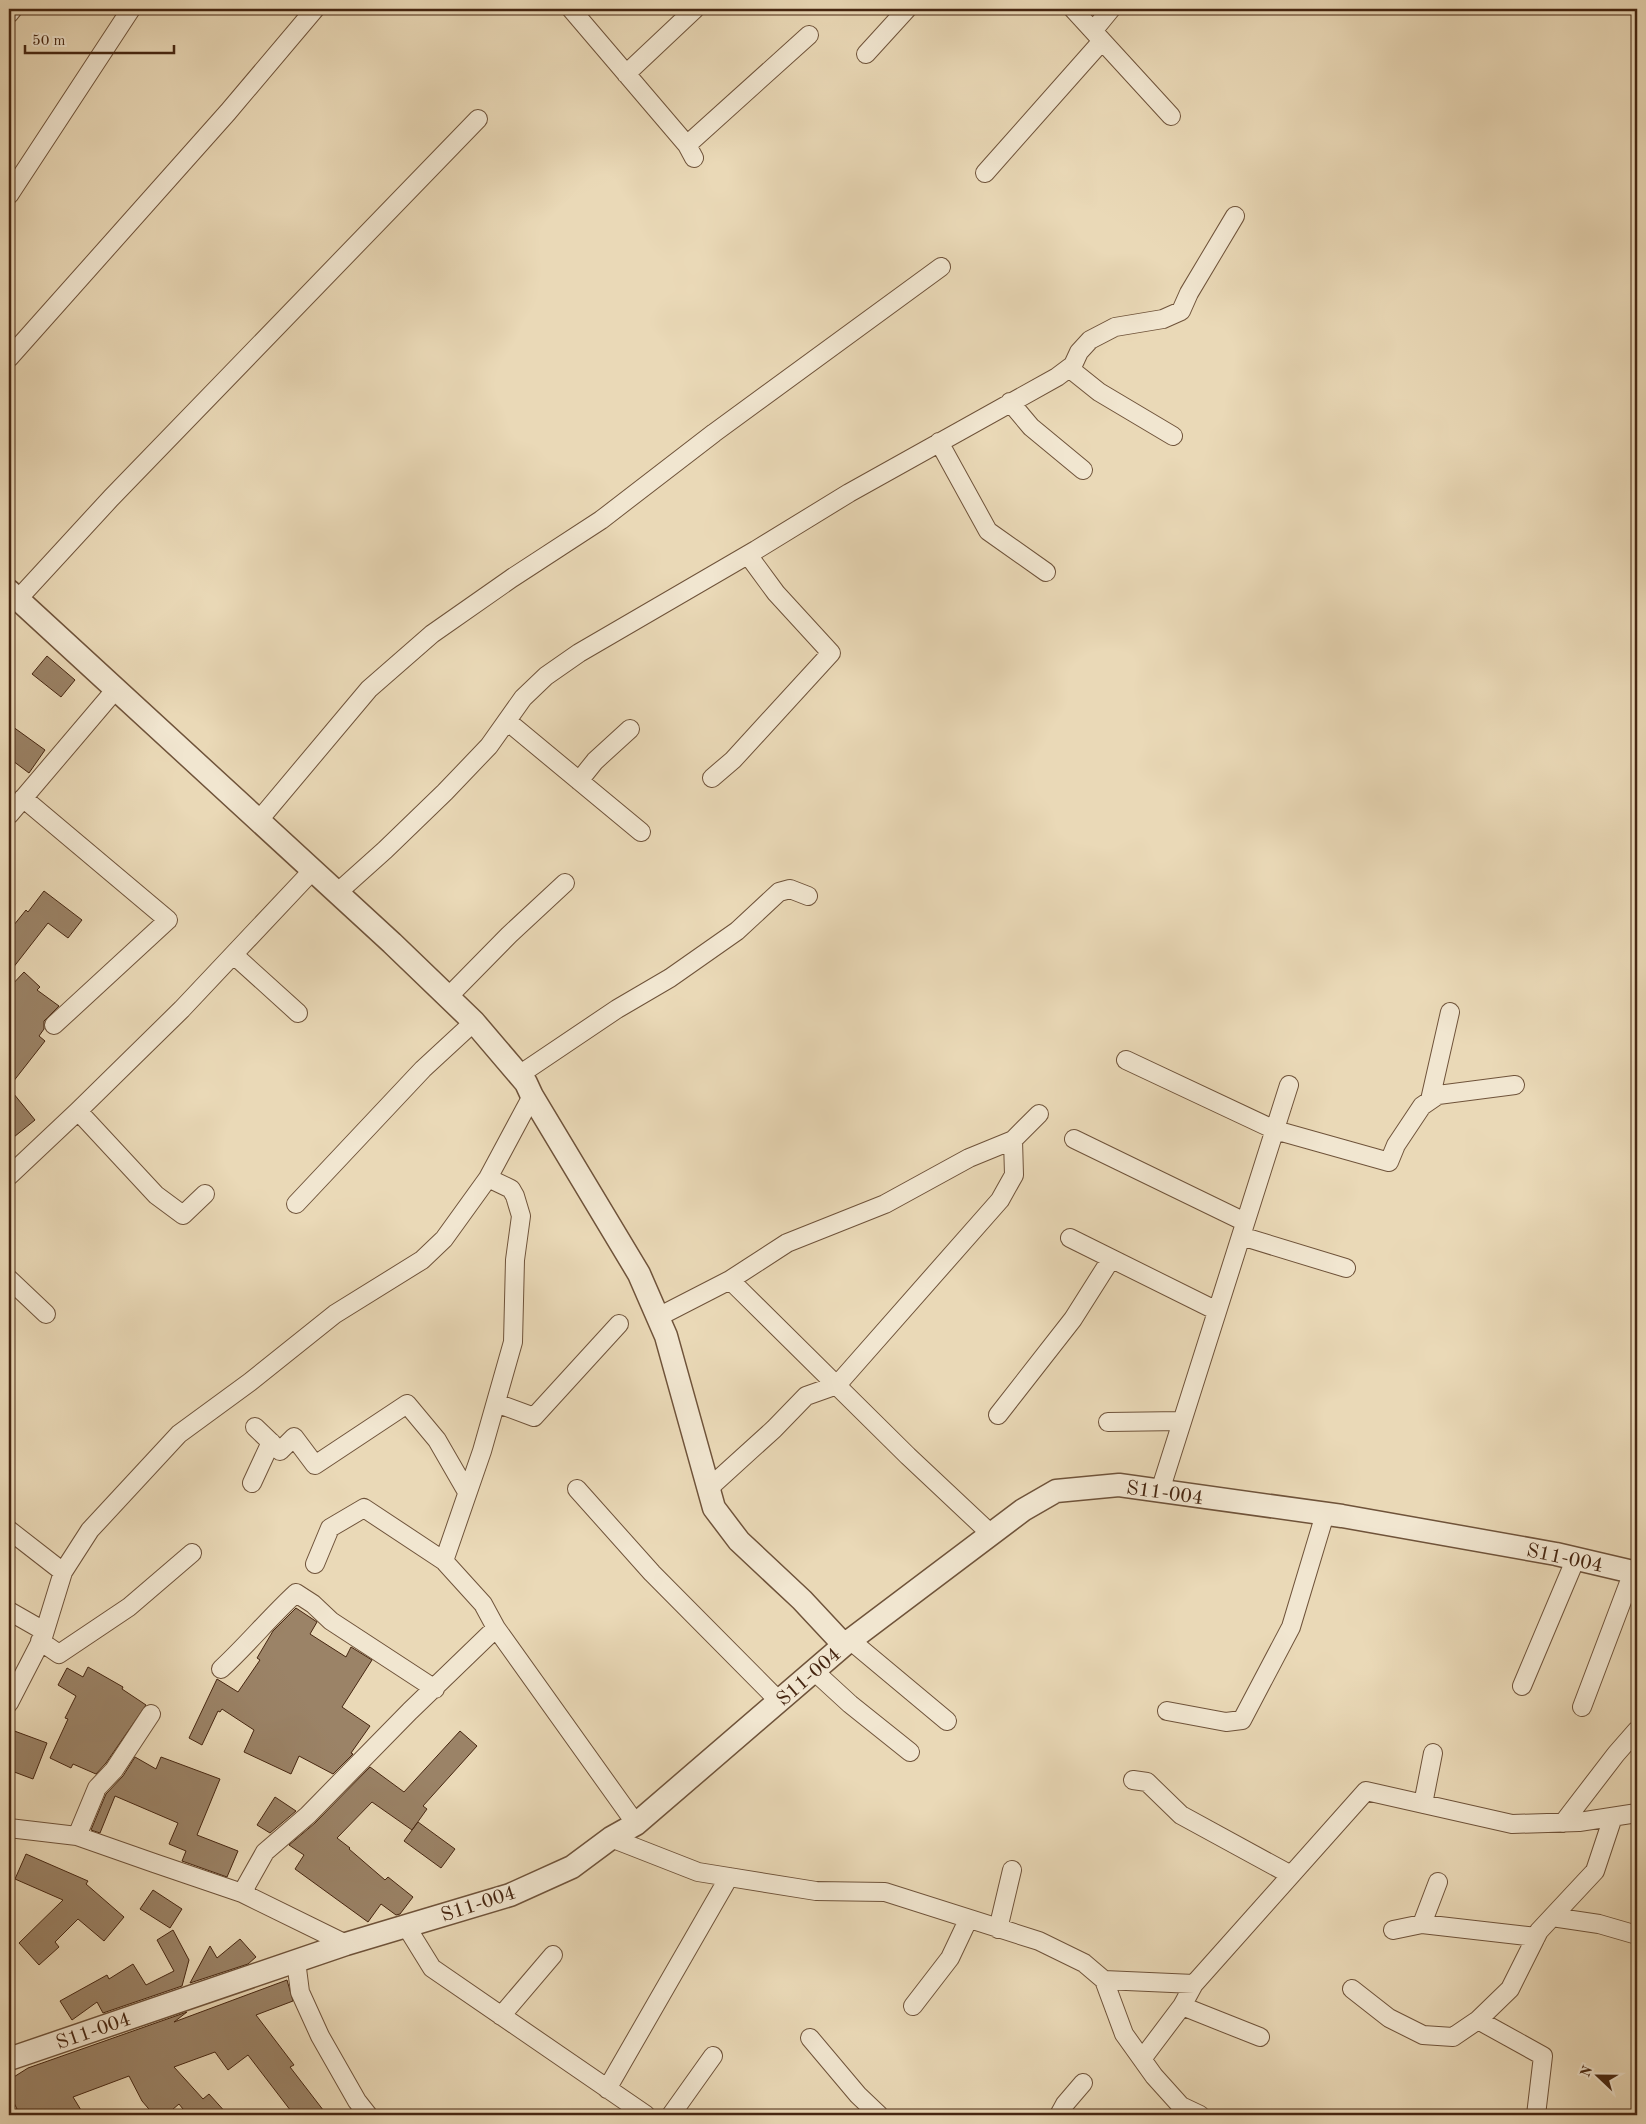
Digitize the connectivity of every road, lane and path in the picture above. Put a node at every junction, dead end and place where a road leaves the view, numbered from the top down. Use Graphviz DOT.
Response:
graph roads {
  1 [pos="12,9"];
  2 [pos="131,9"];
  3 [pos="315,9"];
  4 [pos="571,9"];
  5 [pos="695,9"];
  6 [pos="907,9"];
  7 [pos="1073,9"];
  8 [pos="1111,9"];
  9 [pos="9,14"];
  10 [pos="809,35"];
  11 [pos="1097,36"];
  12 [pos="866,54"];
  13 [pos="626,74"];
  14 [pos="1171,116"];
  15 [pos="478,120"];
  16 [pos="985,174"];
  17 [pos="9,195"];
  18 [pos="1235,216"];
  19 [pos="941,266"];
  20 [pos="9,358"];
  21 [pos="1069,368"];
  22 [pos="1010,402"];
  23 [pos="1173,436"];
  24 [pos="939,442"];
  25 [pos="1083,470"];
  26 [pos="748,555"];
  27 [pos="1046,572"];
  28 [pos="13,595"];
  29 [pos="116,689"];
  30 [pos="507,721"];
  31 [pos="630,729"];
  32 [pos="712,778"];
  33 [pos="579,781"];
  34 [pos="23,798"];
  35 [pos="9,815"];
  36 [pos="259,820"];
  37 [pos="641,832"];
  38 [pos="313,870"];
  39 [pos="566,883"];
  40 [pos="338,892"];
  41 [pos="808,896"];
  42 [pos="234,955"];
  43 [pos="448,997"];
  44 [pos="1450,1012"];
  45 [pos="298,1013"];
  46 [pos="474,1022"];
  47 [pos="54,1025"];
  48 [pos="1126,1060"];
  49 [pos="519,1075"];
  50 [pos="1289,1085"];
  51 [pos="1515,1085"];
  52 [pos="532,1096"];
  53 [pos="1430,1100"];
  54 [pos="78,1112"];
  55 [pos="1039,1114"];
  56 [pos="1275,1130"];
  57 [pos="1074,1139"];
  58 [pos="1013,1140"];
  59 [pos="10,1172"];
  60 [pos="488,1178"];
  61 [pos="205,1194"];
  62 [pos="296,1204"];
  63 [pos="1243,1229"];
  64 [pos="1070,1238"];
  65 [pos="1111,1259"];
  66 [pos="1346,1268"];
  67 [pos="9,1279"];
  68 [pos="730,1280"];
  69 [pos="1217,1311"];
  70 [pos="46,1314"];
  71 [pos="658,1317"];
  72 [pos="619,1324"];
  73 [pos="837,1386"];
  74 [pos="496,1403"];
  75 [pos="998,1415"];
  76 [pos="1182,1421"];
  77 [pos="1108,1422"];
  78 [pos="255,1427"];
  79 [pos="271,1442"];
  80 [pos="252,1483"];
  81 [pos="708,1488"];
  82 [pos="577,1489"];
  83 [pos="1160,1491"];
  84 [pos="467,1492"];
  85 [pos="1325,1514"];
  86 [pos="9,1530"];
  87 [pos="991,1534"];
  88 [pos="192,1553"];
  89 [pos="1576,1558"];
  90 [pos="444,1561"];
  91 [pos="315,1564"];
  92 [pos="63,1572"];
  93 [pos="1635,1572"];
  94 [pos="9,1611"];
  95 [pos="496,1628"];
  96 [pos="42,1636"];
  97 [pos="847,1642"];
  98 [pos="221,1669"];
  99 [pos="814,1671"];
  100 [pos="1522,1686"];
  101 [pos="435,1689"];
  102 [pos="9,1702"];
  103 [pos="779,1702"];
  104 [pos="1582,1707"];
  105 [pos="1167,1711"];
  106 [pos="151,1714"];
  107 [pos="946,1721"];
  108 [pos="1637,1730"];
  109 [pos="910,1752"];
  110 [pos="1433,1753"];
  111 [pos="1133,1780"];
  112 [pos="1423,1804"];
  113 [pos="1637,1813"];
  114 [pos="1613,1817"];
  115 [pos="1563,1822"];
  116 [pos="636,1824"];
  117 [pos="9,1828"];
  118 [pos="77,1836"];
  119 [pos="611,1838"];
  120 [pos="1012,1870"];
  121 [pos="1291,1875"];
  122 [pos="729,1877"];
  123 [pos="1438,1882"];
  124 [pos="242,1893"];
  125 [pos="1552,1917"];
  126 [pos="968,1920"];
  127 [pos="1422,1924"];
  128 [pos="406,1926"];
  129 [pos="998,1929"];
  130 [pos="1393,1930"];
  131 [pos="1637,1934"];
  132 [pos="1536,1938"];
  133 [pos="346,1944"];
  134 [pos="553,1956"];
  135 [pos="296,1961"];
  136 [pos="1104,1980"];
  137 [pos="1194,1984"];
  138 [pos="1352,1989"];
  139 [pos="913,2006"];
  140 [pos="1182,2006"];
  141 [pos="501,2016"];
  142 [pos="1478,2020"];
  143 [pos="1260,2037"];
  144 [pos="810,2038"];
  145 [pos="713,2056"];
  146 [pos="9,2059"];
  147 [pos="1142,2060"];
  148 [pos="1082,2083"];
  149 [pos="607,2089"];
  150 [pos="1182,2111"];
  151 [pos="368,2115"];
  152 [pos="646,2115"];
  153 [pos="671,2115"];
  154 [pos="879,2115"];
  155 [pos="1059,2115"];
  156 [pos="1200,2115"];
  157 [pos="1536,2115"];
  1 -- 9 [label="street"];
  2 -- 17 [label="street"];
  3 -- 20 [label="street"];
  4 -- 13 [label="street"];
  5 -- 13 [label="street"];
  6 -- 12 [label="street"];
  7 -- 11 [label="street"];
  8 -- 11 [label="street"];
  10 -- 13 [label="street"];
  11 -- 14 [label="street"];
  11 -- 16 [label="street"];
  15 -- 28 [label="street"];
  18 -- 21 [label="street"];
  19 -- 36 [label="street"];
  21 -- 22 [label="street"];
  21 -- 23 [label="street"];
  22 -- 24 [label="street"];
  22 -- 25 [label="street"];
  24 -- 26 [label="street"];
  24 -- 27 [label="street"];
  26 -- 30 [label="street"];
  26 -- 32 [label="street"];
  28 -- 29 [label="street"];
  29 -- 34 [label="street"];
  29 -- 36 [label="street"];
  30 -- 33 [label="street"];
  30 -- 40 [label="street"];
  31 -- 33 [label="street"];
  33 -- 37 [label="street"];
  34 -- 35 [label="street"];
  34 -- 47 [label="street"];
  36 -- 38 [label="street"];
  38 -- 40 [label="street"];
  38 -- 42 [label="street"];
  39 -- 43 [label="street"];
  40 -- 43 [label="street"];
  41 -- 49 [label="street"];
  42 -- 45 [label="street"];
  42 -- 54 [label="street"];
  43 -- 46 [label="street"];
  44 -- 53 [label="street"];
  46 -- 49 [label="street"];
  46 -- 62 [label="street"];
  48 -- 56 [label="street"];
  49 -- 52 [label="street"];
  50 -- 56 [label="street"];
  51 -- 53 [label="street"];
  52 -- 60 [label="street"];
  52 -- 71 [label="street"];
  53 -- 56 [label="street"];
  54 -- 59 [label="street"];
  54 -- 61 [label="street"];
  55 -- 58 [label="street"];
  56 -- 63 [label="street"];
  57 -- 63 [label="street"];
  58 -- 68 [label="street"];
  58 -- 73 [label="street"];
  60 -- 74 [label="street"];
  60 -- 92 [label="street"];
  63 -- 66 [label="street"];
  63 -- 69 [label="street"];
  64 -- 65 [label="street"];
  65 -- 69 [label="street"];
  65 -- 75 [label="street"];
  67 -- 70 [label="street"];
  68 -- 71 [label="street"];
  68 -- 73 [label="street"];
  69 -- 76 [label="street"];
  71 -- 81 [label="street"];
  72 -- 74 [label="street"];
  73 -- 81 [label="street"];
  73 -- 87 [label="street"];
  74 -- 84 [label="street"];
  76 -- 77 [label="street"];
  76 -- 83 [label="street"];
  78 -- 79 [label="street"];
  79 -- 80 [label="street"];
  79 -- 84 [label="street"];
  81 -- 97 [label="street"];
  82 -- 103 [label="street"];
  83 -- 85 [label="street, S11-004"];
  83 -- 87 [label="street, S11-004"];
  84 -- 90 [label="street"];
  85 -- 89 [label="street, S11-004"];
  85 -- 105 [label="street"];
  86 -- 92 [label="street"];
  87 -- 97 [label="street, S11-004"];
  88 -- 96 [label="street"];
  89 -- 93 [label="street, S11-004"];
  89 -- 100 [label="street"];
  90 -- 91 [label="street"];
  90 -- 95 [label="street"];
  92 -- 96 [label="street"];
  93 -- 104 [label="street"];
  94 -- 96 [label="street"];
  95 -- 101 [label="street"];
  95 -- 116 [label="street"];
  96 -- 102 [label="street"];
  97 -- 99 [label="street, S11-004"];
  97 -- 107 [label="street"];
  98 -- 101 [label="street"];
  99 -- 103 [label="street, S11-004"];
  99 -- 109 [label="street"];
  101 -- 124 [label="street"];
  103 -- 116 [label="street, S11-004"];
  106 -- 118 [label="street"];
  108 -- 115 [label="street"];
  110 -- 112 [label="street"];
  111 -- 121 [label="street"];
  112 -- 115 [label="street"];
  112 -- 121 [label="street"];
  113 -- 114 [label="street"];
  114 -- 115 [label="street"];
  114 -- 125 [label="street"];
  116 -- 119 [label="street, S11-004"];
  117 -- 118 [label="street"];
  118 -- 124 [label="street"];
  119 -- 122 [label="street"];
  119 -- 128 [label="street, S11-004"];
  120 -- 129 [label="street"];
  121 -- 137 [label="street"];
  122 -- 126 [label="street"];
  122 -- 149 [label="street"];
  123 -- 127 [label="street"];
  124 -- 133 [label="street"];
  125 -- 131 [label="street"];
  125 -- 132 [label="street"];
  126 -- 129 [label="street"];
  126 -- 139 [label="street"];
  127 -- 130 [label="street"];
  127 -- 132 [label="street"];
  128 -- 133 [label="street, S11-004"];
  128 -- 141 [label="street"];
  129 -- 136 [label="street"];
  132 -- 142 [label="street"];
  133 -- 135 [label="street, S11-004"];
  134 -- 141 [label="street"];
  135 -- 146 [label="street, S11-004"];
  135 -- 151 [label="street"];
  136 -- 137 [label="street"];
  136 -- 147 [label="street"];
  137 -- 140 [label="street"];
  138 -- 142 [label="street"];
  140 -- 143 [label="street"];
  140 -- 147 [label="street"];
  141 -- 149 [label="street"];
  142 -- 157 [label="street"];
  144 -- 154 [label="street"];
  145 -- 153 [label="street"];
  147 -- 150 [label="street"];
  148 -- 155 [label="street"];
  149 -- 152 [label="street"];
  150 -- 156 [label="street"];
}
